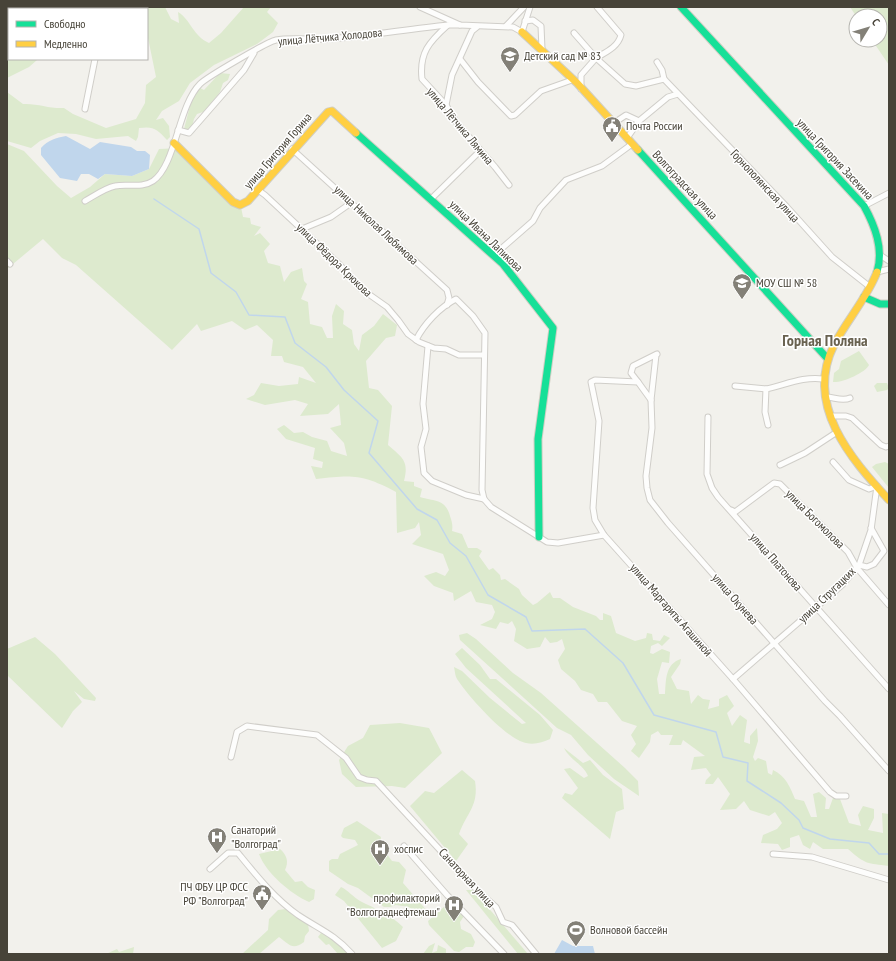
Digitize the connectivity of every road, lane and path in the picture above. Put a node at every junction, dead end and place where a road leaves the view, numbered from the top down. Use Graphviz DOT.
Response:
graph roads {
  1 [pos="420,7"];
  2 [pos="524,7"];
  3 [pos="530,7"];
  4 [pos="597,7"];
  5 [pos="681,7"];
  6 [pos="525,21"];
  7 [pos="448,25"];
  8 [pos="460,25"];
  9 [pos="506,26"];
  10 [pos="477,27"];
  11 [pos="522,32"];
  12 [pos="574,33"];
  13 [pos="542,49"];
  14 [pos="254,52"];
  15 [pos="596,58"];
  16 [pos="460,59"];
  17 [pos="95,60"];
  18 [pos="657,62"];
  19 [pos="664,79"];
  20 [pos="572,80"];
  21 [pos="582,90"];
  22 [pos="678,94"];
  23 [pos="446,105"];
  24 [pos="85,109"];
  25 [pos="328,112"];
  26 [pos="639,121"];
  27 [pos="614,124"];
  28 [pos="178,130"];
  29 [pos="627,138"];
  30 [pos="174,143"];
  31 [pos="632,144"];
  32 [pos="292,149"];
  33 [pos="480,151"];
  34 [pos="509,185"];
  35 [pos="258,190"];
  36 [pos="889,194"];
  37 [pos="432,199"];
  38 [pos="85,201"];
  39 [pos="351,203"];
  40 [pos="864,206"];
  41 [pos="302,229"];
  42 [pos="500,249"];
  43 [pos="488,251"];
  44 [pos="880,255"];
  45 [pos="499,261"];
  46 [pos="889,261"];
  47 [pos="889,269"];
  48 [pos="877,272"];
  49 [pos="870,287"];
  50 [pos="864,297"];
  51 [pos="889,304"];
  52 [pos="446,306"];
  53 [pos="416,340"];
  54 [pos="428,346"];
  55 [pos="484,355"];
  56 [pos="827,358"];
  57 [pos="823,379"];
  58 [pos="638,382"];
  59 [pos="736,386"];
  60 [pos="766,389"];
  61 [pos="826,397"];
  62 [pos="850,398"];
  63 [pos="651,400"];
  64 [pos="830,416"];
  65 [pos="708,417"];
  66 [pos="768,425"];
  67 [pos="837,432"];
  68 [pos="889,446"];
  69 [pos="833,462"];
  70 [pos="780,465"];
  71 [pos="877,486"];
  72 [pos="484,499"];
  73 [pos="889,500"];
  74 [pos="728,508"];
  75 [pos="738,511"];
  76 [pos="744,525"];
  77 [pos="871,528"];
  78 [pos="604,535"];
  79 [pos="539,537"];
  80 [pos="858,566"];
  81 [pos="889,605"];
  82 [pos="816,607"];
  83 [pos="775,643"];
  84 [pos="734,679"];
  85 [pos="889,689"];
  86 [pos="231,757"];
  87 [pos="889,771"];
  88 [pos="846,796"];
  89 [pos="404,846"];
  90 [pos="773,854"];
  91 [pos="210,869"];
  92 [pos="889,880"];
  93 [pos="352,954"];
  94 [pos="504,954"];
  95 [pos="536,954"];
  1 -- 8 [label="street"];
  2 -- 9 [label="street"];
  3 -- 6 [label="street"];
  4 -- 15 [label="street"];
  5 -- 40 [label="street, улица Григория Засекина"];
  6 -- 11 [label="street"];
  6 -- 13 [label="street"];
  7 -- 8 [label="street, улица Лётчика Холодова"];
  7 -- 14 [label="street, улица Лётчика Холодова"];
  7 -- 23 [label="street, улица Лётчика Лямина"];
  8 -- 10 [label="street"];
  9 -- 10 [label="street"];
  9 -- 11 [label="street"];
  10 -- 16 [label="street"];
  11 -- 13 [label="street, Волгоградская улица"];
  12 -- 15 [label="street"];
  13 -- 20 [label="street, Волгоградская улица"];
  14 -- 28 [label="street, улица Лётчика Холодова"];
  14 -- 28 [label="street"];
  15 -- 19 [label="street"];
  15 -- 21 [label="street"];
  16 -- 20 [label="street"];
  16 -- 23 [label="street"];
  17 -- 24 [label="street"];
  18 -- 19 [label="street"];
  19 -- 22 [label="street, Горнополянская улица"];
  20 -- 21 [label="street, Волгоградская улица"];
  21 -- 27 [label="street, Волгоградская улица"];
  22 -- 26 [label="street"];
  22 -- 49 [label="street, Горнополянская улица"];
  23 -- 33 [label="street, улица Лётчика Лямина"];
  25 -- 32 [label="street, улица Григория Горина"];
  25 -- 37 [label="street, улица Ивана Лапикова"];
  26 -- 27 [label="street"];
  26 -- 29 [label="street"];
  27 -- 29 [label="street, Волгоградская улица"];
  28 -- 30 [label="street, улица Лётчика Холодова"];
  29 -- 31 [label="street, Волгоградская улица"];
  30 -- 35 [label="street, улица Григория Горина"];
  30 -- 38 [label="street, улица Лётчика Холодова"];
  31 -- 42 [label="street"];
  31 -- 56 [label="street, Волгоградская улица"];
  32 -- 35 [label="street, улица Григория Горина"];
  32 -- 39 [label="street, улица Николая Любимова"];
  33 -- 34 [label="street, улица Лётчика Лямина"];
  33 -- 37 [label="street"];
  35 -- 41 [label="street, улица Фёдора Крюкова"];
  36 -- 40 [label="street"];
  37 -- 43 [label="street, улица Ивана Лапикова"];
  39 -- 41 [label="street"];
  39 -- 52 [label="street, улица Николая Любимова"];
  40 -- 44 [label="street, улица Григория Засекина"];
  41 -- 53 [label="street, улица Фёдора Крюкова"];
  42 -- 43 [label="street"];
  42 -- 45 [label="street"];
  43 -- 45 [label="street, улица Ивана Лапикова"];
  44 -- 46 [label="street"];
  44 -- 48 [label="street, улица Григория Засекина"];
  45 -- 79 [label="street, улица Ивана Лапикова"];
  47 -- 48 [label="street"];
  48 -- 49 [label="street, улица Григория Засекина"];
  49 -- 50 [label="street, улица Григория Засекина"];
  50 -- 51 [label="street"];
  50 -- 56 [label="street, улица Григория Засекина"];
  52 -- 53 [label="street"];
  52 -- 55 [label="street"];
  53 -- 54 [label="street, улица Фёдора Крюкова"];
  54 -- 55 [label="street, улица Фёдора Крюкова"];
  54 -- 72 [label="street"];
  55 -- 72 [label="street"];
  56 -- 57 [label="street, улица Григория Засекина"];
  57 -- 60 [label="street"];
  57 -- 61 [label="street, улица Григория Засекина"];
  58 -- 63 [label="street"];
  58 -- 63 [label="street, улица Окунева"];
  58 -- 78 [label="street, улица Маргариты Агашиной"];
  59 -- 60 [label="street"];
  60 -- 66 [label="street"];
  61 -- 62 [label="street"];
  61 -- 64 [label="street, улица Григория Засекина"];
  63 -- 83 [label="street, улица Окунева"];
  64 -- 67 [label="street, улица Григория Засекина"];
  64 -- 68 [label="street"];
  65 -- 74 [label="street, улица Платонова"];
  67 -- 70 [label="street"];
  67 -- 71 [label="street, улица Григория Засекина"];
  69 -- 71 [label="street"];
  71 -- 73 [label="street, улица Григория Засекина"];
  71 -- 77 [label="street, улица Стругацких"];
  72 -- 79 [label="street"];
  74 -- 75 [label="street"];
  74 -- 76 [label="street, улица Платонова"];
  75 -- 76 [label="street"];
  75 -- 80 [label="street, улица Богомолова"];
  76 -- 82 [label="street, улица Платонова"];
  77 -- 80 [label="street, улица Стругацких"];
  77 -- 80 [label="street"];
  78 -- 79 [label="street"];
  78 -- 84 [label="street, улица Маргариты Агашиной"];
  80 -- 81 [label="street, улица Богомолова"];
  80 -- 82 [label="street, улица Стругацких"];
  82 -- 83 [label="street, улица Стругацких"];
  82 -- 85 [label="street, улица Платонова"];
  83 -- 84 [label="street, улица Стругацких"];
  83 -- 87 [label="street, улица Окунева"];
  84 -- 88 [label="street, улица Маргариты Агашиной"];
  86 -- 95 [label="street, Санаторная улица"];
  89 -- 94 [label="street"];
  90 -- 92 [label="street"];
  91 -- 93 [label="street"];
}
